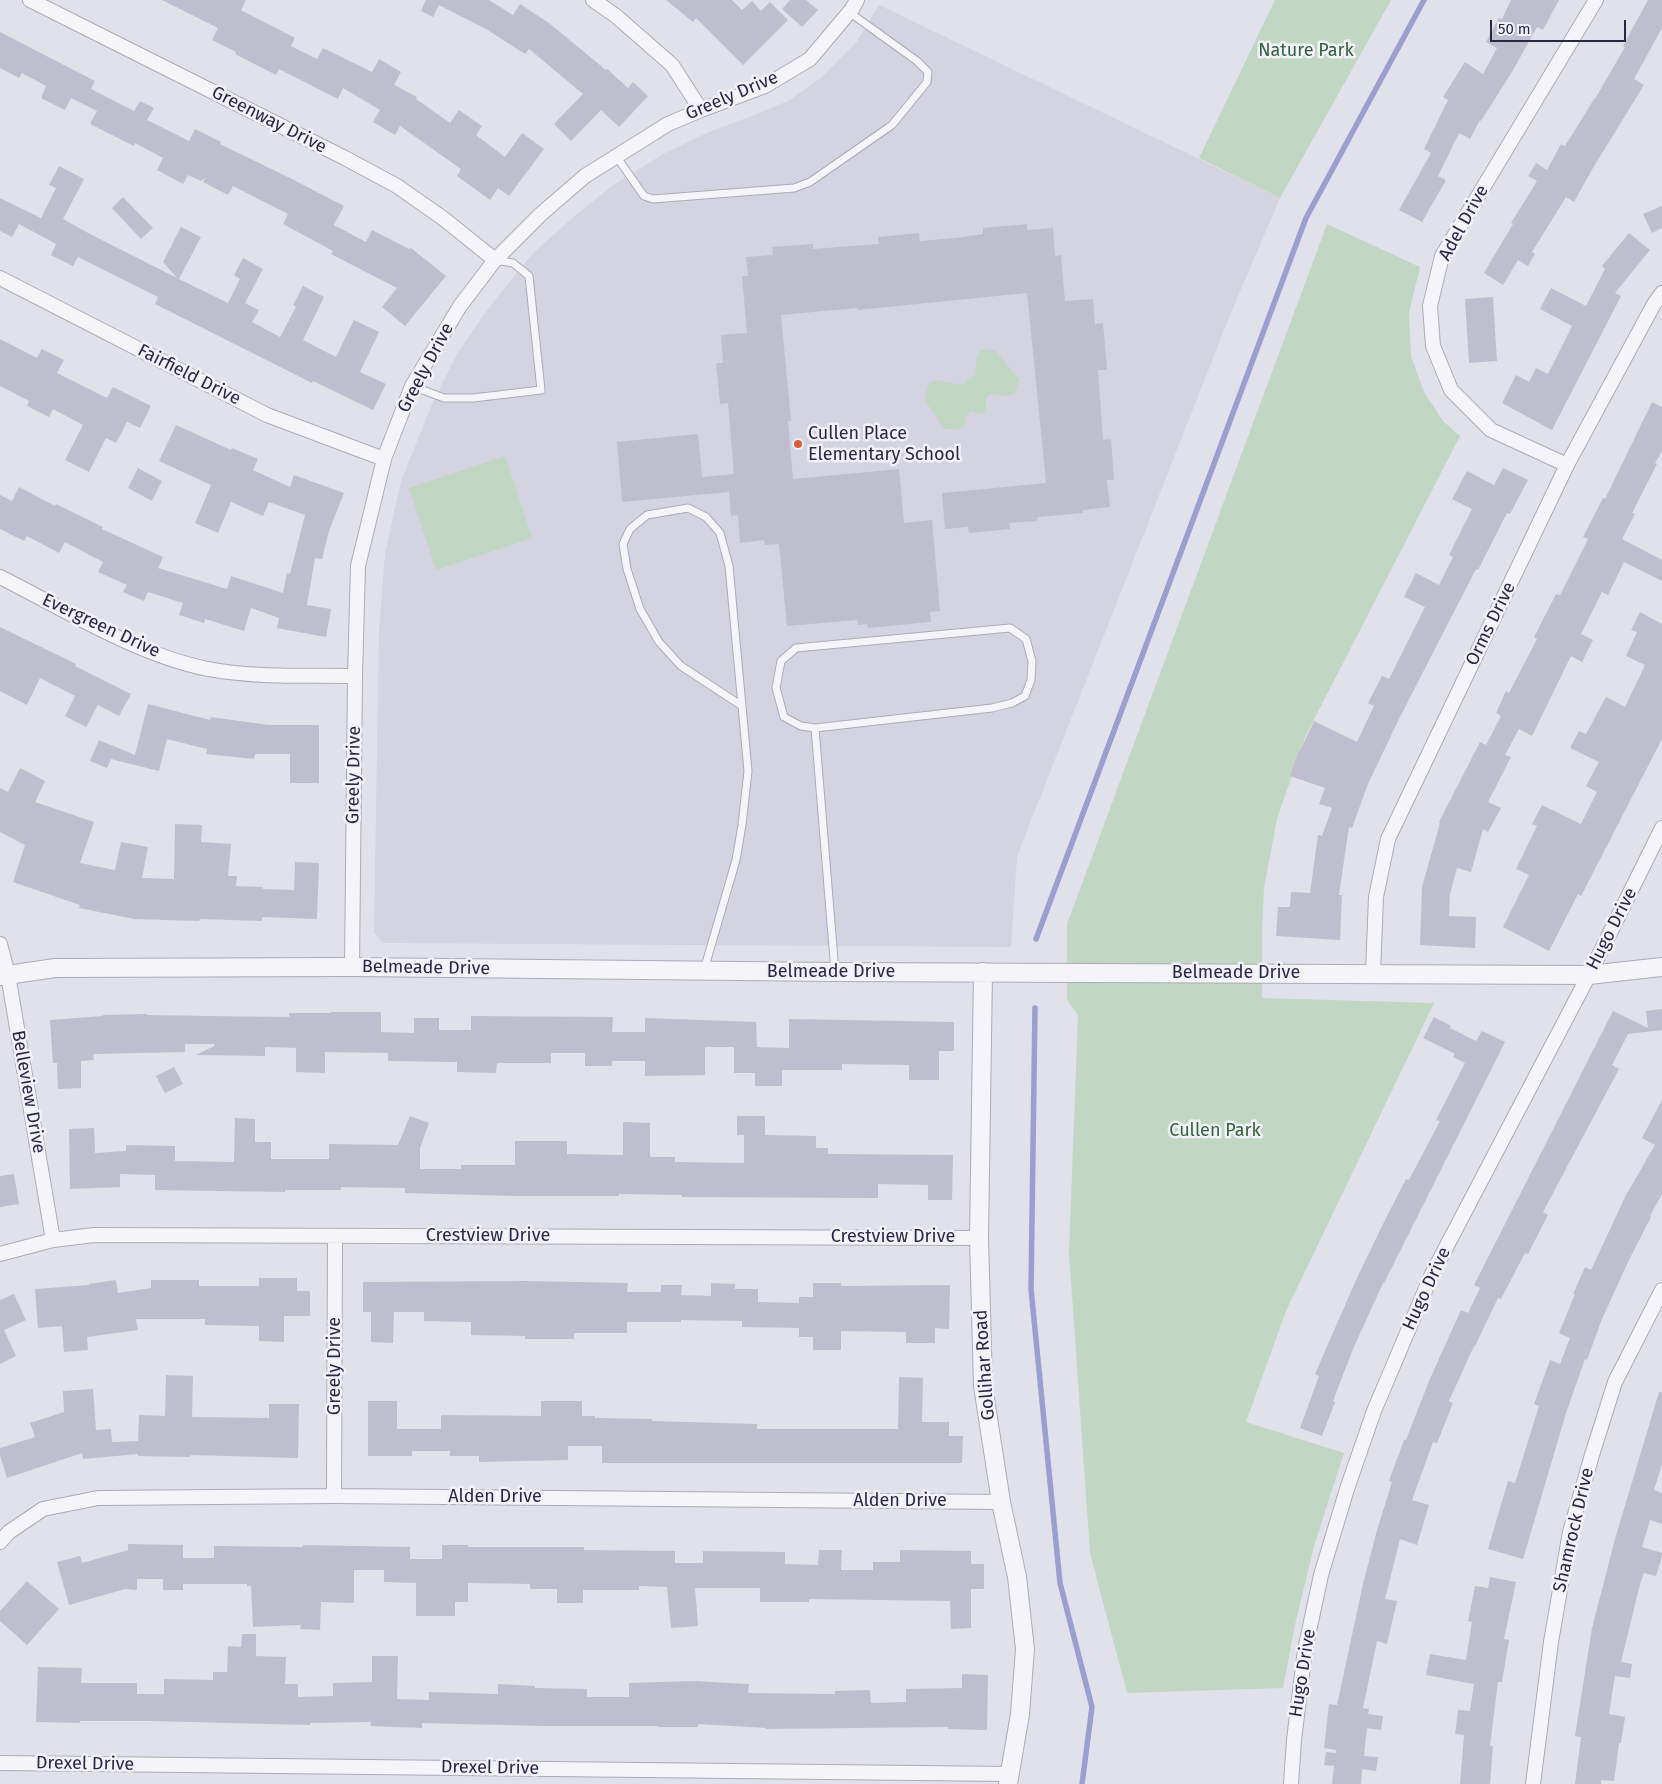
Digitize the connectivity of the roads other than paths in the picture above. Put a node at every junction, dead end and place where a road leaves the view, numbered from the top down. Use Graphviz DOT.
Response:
graph roads {
  1 [pos="30,0"];
  2 [pos="593,0"];
  3 [pos="856,0"];
  4 [pos="1596,0"];
  5 [pos="849,12"];
  6 [pos="701,110"];
  7 [pos="616,156"];
  8 [pos="495,260"];
  9 [pos="0,278"];
  10 [pos="1662,293"];
  11 [pos="412,386"];
  12 [pos="384,459"];
  13 [pos="1567,465"];
  14 [pos="0,577"];
  15 [pos="355,676"];
  16 [pos="742,706"];
  17 [pos="815,728"];
  18 [pos="1662,828"];
  19 [pos="0,944"];
  20 [pos="352,967"];
  21 [pos="1662,967"];
  22 [pos="703,971"];
  23 [pos="835,972"];
  24 [pos="983,972"];
  25 [pos="1373,974"];
  26 [pos="1589,974"];
  27 [pos="4,975"];
  28 [pos="335,1236"];
  29 [pos="979,1238"];
  30 [pos="53,1240"];
  31 [pos="0,1254"];
  32 [pos="1662,1290"];
  33 [pos="334,1496"];
  34 [pos="1001,1502"];
  35 [pos="0,1542"];
  36 [pos="0,1763"];
  37 [pos="1009,1779"];
  38 [pos="1291,1784"];
  39 [pos="1533,1784"];
  1 -- 8 [label="street, Greenway Drive"];
  2 -- 6 [label="street"];
  3 -- 5 [label="street, Greely Drive"];
  4 -- 13 [label="street, Adel Drive"];
  5 -- 6 [label="street, Greely Drive"];
  5 -- 7 [label="lane"];
  6 -- 7 [label="street, Greely Drive"];
  7 -- 8 [label="street, Greely Drive"];
  8 -- 11 [label="street, Greely Drive"];
  8 -- 11 [label="lane"];
  9 -- 12 [label="street, Fairfield Drive"];
  10 -- 13 [label="street, Orms Drive"];
  11 -- 12 [label="street, Greely Drive"];
  12 -- 15 [label="street, Greely Drive"];
  13 -- 25 [label="street, Orms Drive"];
  14 -- 15 [label="street, Evergreen Drive"];
  15 -- 20 [label="street, Greely Drive"];
  16 -- 16 [label="lane"];
  16 -- 22 [label="lane"];
  17 -- 17 [label="lane"];
  17 -- 23 [label="lane"];
  18 -- 26 [label="street, Hugo Drive"];
  19 -- 27 [label="street, Belleview Drive"];
  20 -- 22 [label="street, Belmeade Drive"];
  20 -- 27 [label="street, Belmeade Drive"];
  21 -- 26 [label="street, Belmeade Drive"];
  22 -- 23 [label="street, Belmeade Drive"];
  23 -- 24 [label="street, Belmeade Drive"];
  24 -- 25 [label="street, Belmeade Drive"];
  24 -- 29 [label="street, Gollihar Road"];
  25 -- 26 [label="street, Belmeade Drive"];
  26 -- 38 [label="street, Hugo Drive"];
  27 -- 30 [label="street, Belleview Drive"];
  28 -- 29 [label="street, Crestview Drive"];
  28 -- 30 [label="street, Crestview Drive"];
  28 -- 33 [label="street, Greely Drive"];
  29 -- 34 [label="street, Gollihar Road"];
  30 -- 31 [label="street, Crestview Drive"];
  32 -- 39 [label="street, Shamrock Drive"];
  33 -- 34 [label="street, Alden Drive"];
  33 -- 35 [label="street, Alden Drive"];
  34 -- 37 [label="street, Gollihar Road"];
  36 -- 37 [label="street, Drexel Drive"];
}
